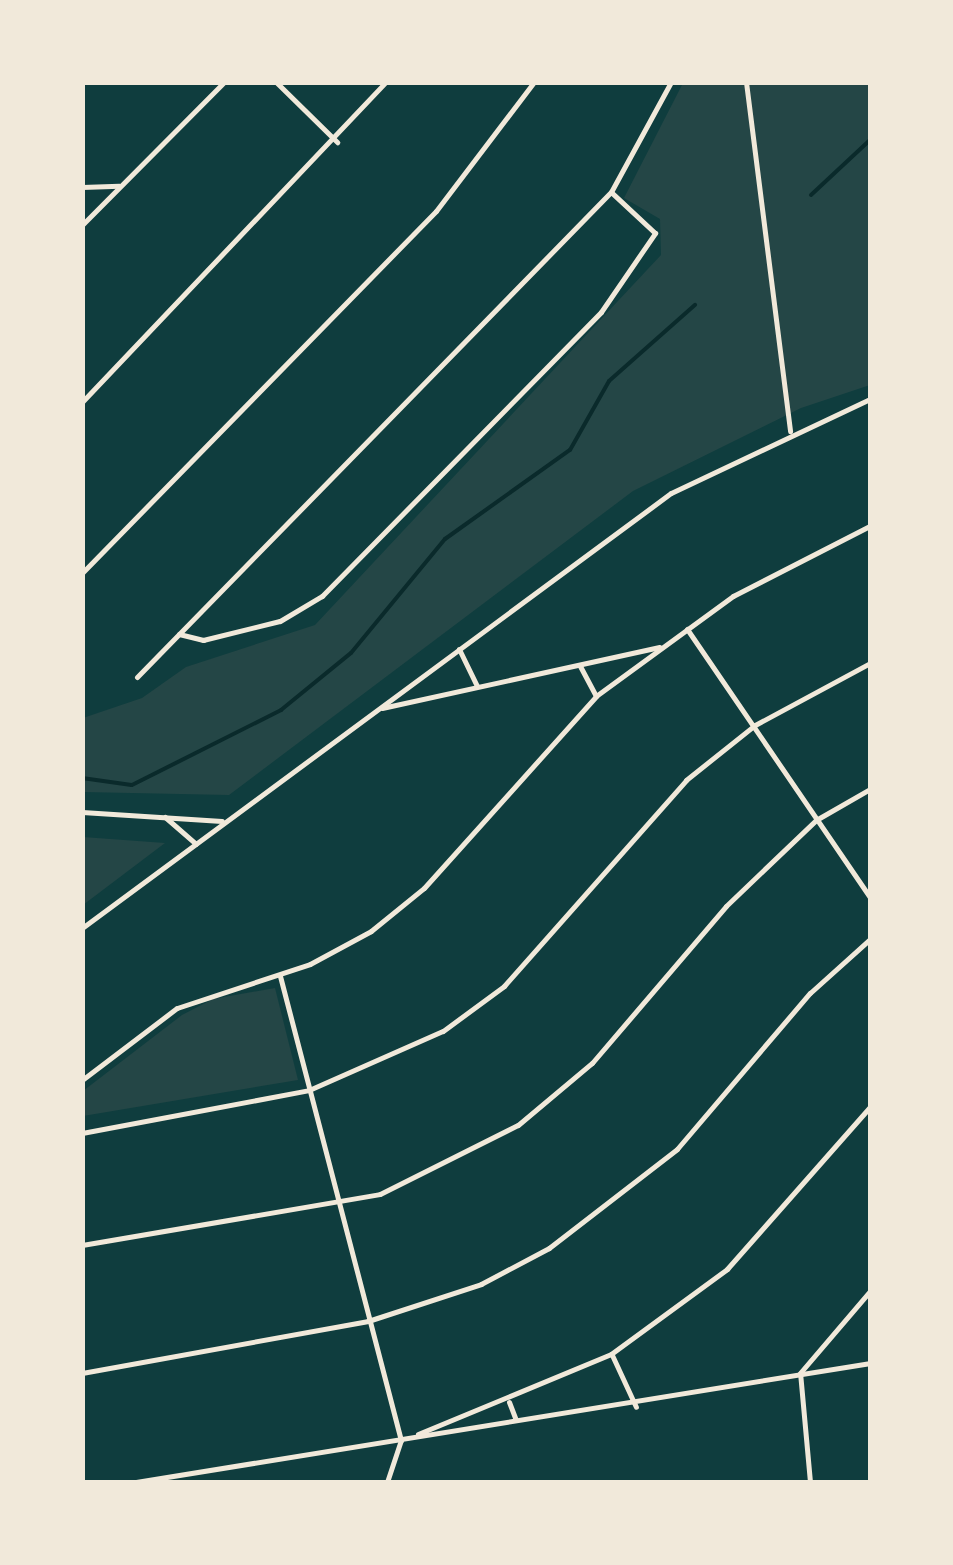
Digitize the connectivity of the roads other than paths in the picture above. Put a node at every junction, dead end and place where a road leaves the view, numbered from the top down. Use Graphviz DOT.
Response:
graph roads {
  1 [pos="224,82"];
  2 [pos="276,82"];
  3 [pos="386,82"];
  4 [pos="534,82"];
  5 [pos="670,82"];
  6 [pos="746,82"];
  7 [pos="338,142"];
  8 [pos="119,186"];
  9 [pos="82,188"];
  10 [pos="611,192"];
  11 [pos="82,225"];
  12 [pos="870,398"];
  13 [pos="82,402"];
  14 [pos="790,431"];
  15 [pos="870,526"];
  16 [pos="82,573"];
  17 [pos="687,629"];
  18 [pos="179,634"];
  19 [pos="662,647"];
  20 [pos="458,649"];
  21 [pos="870,663"];
  22 [pos="580,666"];
  23 [pos="137,676"];
  24 [pos="478,688"];
  25 [pos="596,696"];
  26 [pos="380,709"];
  27 [pos="754,724"];
  28 [pos="870,789"];
  29 [pos="82,812"];
  30 [pos="163,815"];
  31 [pos="816,820"];
  32 [pos="225,821"];
  33 [pos="196,844"];
  34 [pos="870,897"];
  35 [pos="82,928"];
  36 [pos="870,940"];
  37 [pos="280,976"];
  38 [pos="82,1080"];
  39 [pos="309,1090"];
  40 [pos="870,1107"];
  41 [pos="82,1132"];
  42 [pos="338,1205"];
  43 [pos="82,1245"];
  44 [pos="870,1290"];
  45 [pos="368,1322"];
  46 [pos="611,1354"];
  47 [pos="870,1363"];
  48 [pos="82,1373"];
  49 [pos="800,1374"];
  50 [pos="510,1402"];
  51 [pos="636,1407"];
  52 [pos="516,1420"];
  53 [pos="400,1440"];
  54 [pos="136,1482"];
  55 [pos="387,1482"];
  56 [pos="810,1482"];
  1 -- 8 [label="street"];
  2 -- 7 [label="street"];
  3 -- 7 [label="street"];
  4 -- 16 [label="street"];
  5 -- 10 [label="street"];
  6 -- 14 [label="street"];
  7 -- 13 [label="street"];
  8 -- 9 [label="street"];
  8 -- 11 [label="street"];
  10 -- 18 [label="street"];
  10 -- 18 [label="street"];
  12 -- 14 [label="street"];
  14 -- 20 [label="street"];
  15 -- 17 [label="street"];
  17 -- 19 [label="street"];
  17 -- 27 [label="street"];
  18 -- 23 [label="street"];
  19 -- 22 [label="street"];
  19 -- 25 [label="street"];
  20 -- 24 [label="street"];
  20 -- 26 [label="street"];
  21 -- 27 [label="street"];
  22 -- 24 [label="street"];
  22 -- 25 [label="street"];
  24 -- 26 [label="street"];
  25 -- 37 [label="street"];
  26 -- 32 [label="street"];
  27 -- 31 [label="street"];
  27 -- 39 [label="street"];
  28 -- 31 [label="street"];
  29 -- 30 [label="street"];
  30 -- 32 [label="street"];
  30 -- 33 [label="street"];
  31 -- 34 [label="street"];
  31 -- 42 [label="street"];
  32 -- 33 [label="street"];
  33 -- 35 [label="street"];
  36 -- 45 [label="street"];
  37 -- 38 [label="street"];
  37 -- 39 [label="street"];
  39 -- 41 [label="street"];
  39 -- 42 [label="street"];
  40 -- 46 [label="street"];
  42 -- 43 [label="street"];
  42 -- 45 [label="street"];
  44 -- 49 [label="street"];
  45 -- 48 [label="street"];
  45 -- 53 [label="street"];
  46 -- 50 [label="street"];
  46 -- 51 [label="street"];
  47 -- 49 [label="street"];
  49 -- 51 [label="street"];
  49 -- 56 [label="street"];
  50 -- 52 [label="street"];
  50 -- 53 [label="street"];
  51 -- 52 [label="street"];
  52 -- 53 [label="street"];
  53 -- 54 [label="street"];
  53 -- 55 [label="street"];
}
